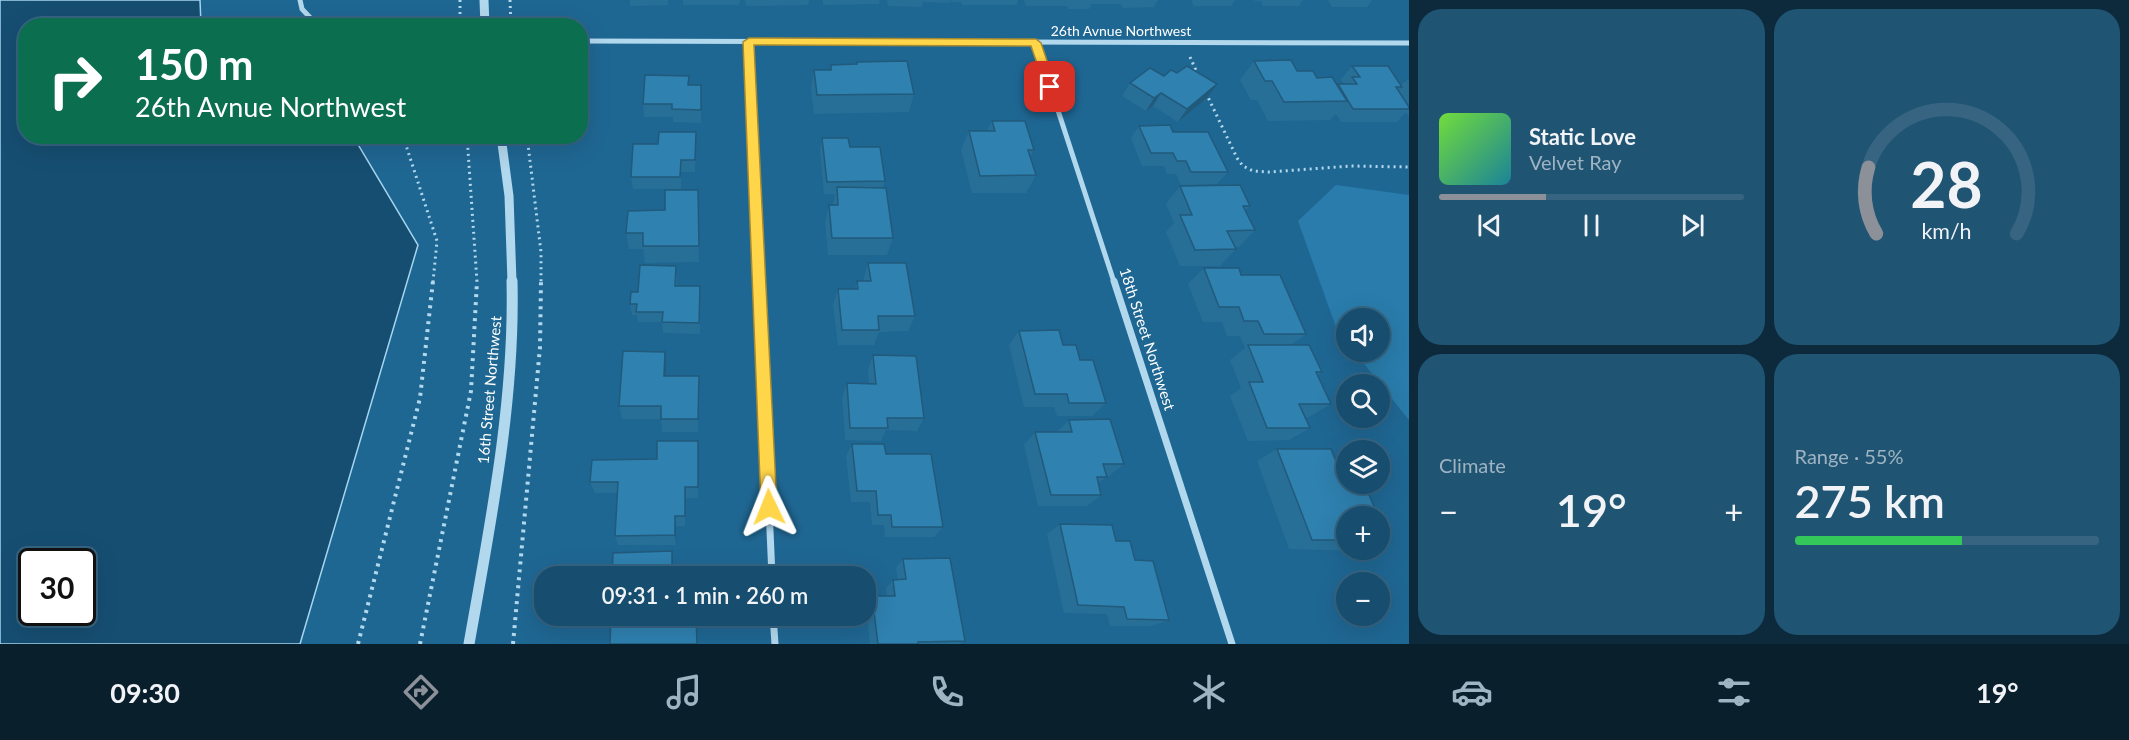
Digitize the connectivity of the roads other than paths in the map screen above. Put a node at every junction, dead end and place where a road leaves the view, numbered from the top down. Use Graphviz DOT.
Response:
graph roads {
  1 [pos="300,0"];
  2 [pos="484,0"];
  3 [pos="310,18"];
  4 [pos="484,18"];
  5 [pos="588,41"];
  6 [pos="749,42"];
  7 [pos="1036,43"];
  8 [pos="1409,43"];
  9 [pos="502,144"];
  10 [pos="772,566"];
  11 [pos="774,626"];
  12 [pos="469,644"];
  13 [pos="775,644"];
  14 [pos="1232,644"];
  1 -- 3 [label="street"];
  2 -- 4 [label="street"];
  5 -- 6 [label="street, 26th Avnue Northwest"];
  6 -- 7 [label="street, 26th Avnue Northwest"];
  6 -- 10 [label="street"];
  7 -- 8 [label="street, 26th Avnue Northwest"];
  7 -- 14 [label="street, 18th Street Northwest"];
  9 -- 12 [label="street, 16th Street Northwest"];
  11 -- 13 [label="street"];
}
